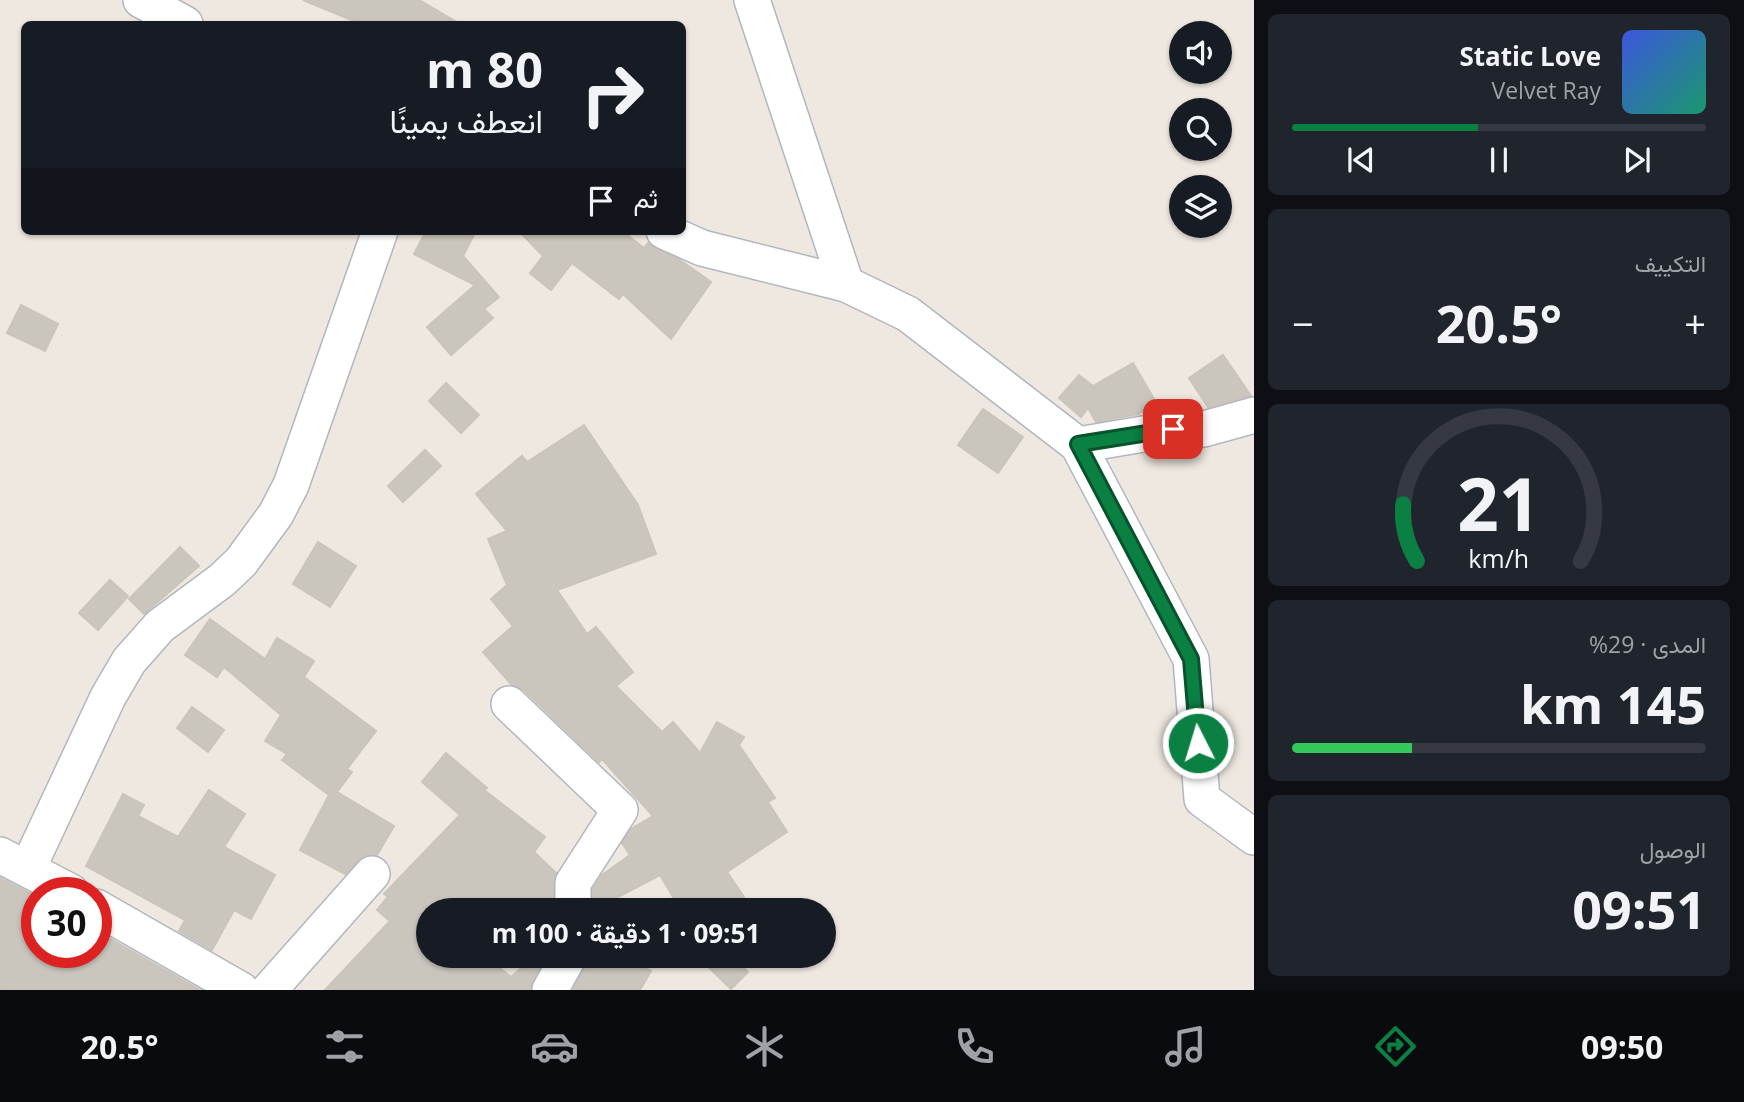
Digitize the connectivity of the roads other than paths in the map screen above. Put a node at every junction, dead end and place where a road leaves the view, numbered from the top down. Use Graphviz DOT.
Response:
graph roads {
  1 [pos="141,0"];
  2 [pos="752,0"];
  3 [pos="180,21"];
  4 [pos="379,235"];
  5 [pos="673,235"];
  6 [pos="846,284"];
  7 [pos="1254,415"];
  8 [pos="1078,444"];
  9 [pos="509,704"];
  10 [pos="1254,837"];
  11 [pos="14,861"];
  12 [pos="372,874"];
  13 [pos="43,877"];
  14 [pos="573,898"];
  15 [pos="112,916"];
  16 [pos="562,968"];
  17 [pos="241,990"];
  18 [pos="269,990"];
  19 [pos="550,990"];
  1 -- 3 [label="street"];
  2 -- 6 [label="street"];
  4 -- 11 [label="street"];
  5 -- 6 [label="street"];
  6 -- 8 [label="street"];
  7 -- 8 [label="street"];
  8 -- 10 [label="street"];
  9 -- 14 [label="street"];
  11 -- 13 [label="street"];
  12 -- 18 [label="street"];
  15 -- 17 [label="street"];
  16 -- 19 [label="street"];
}
